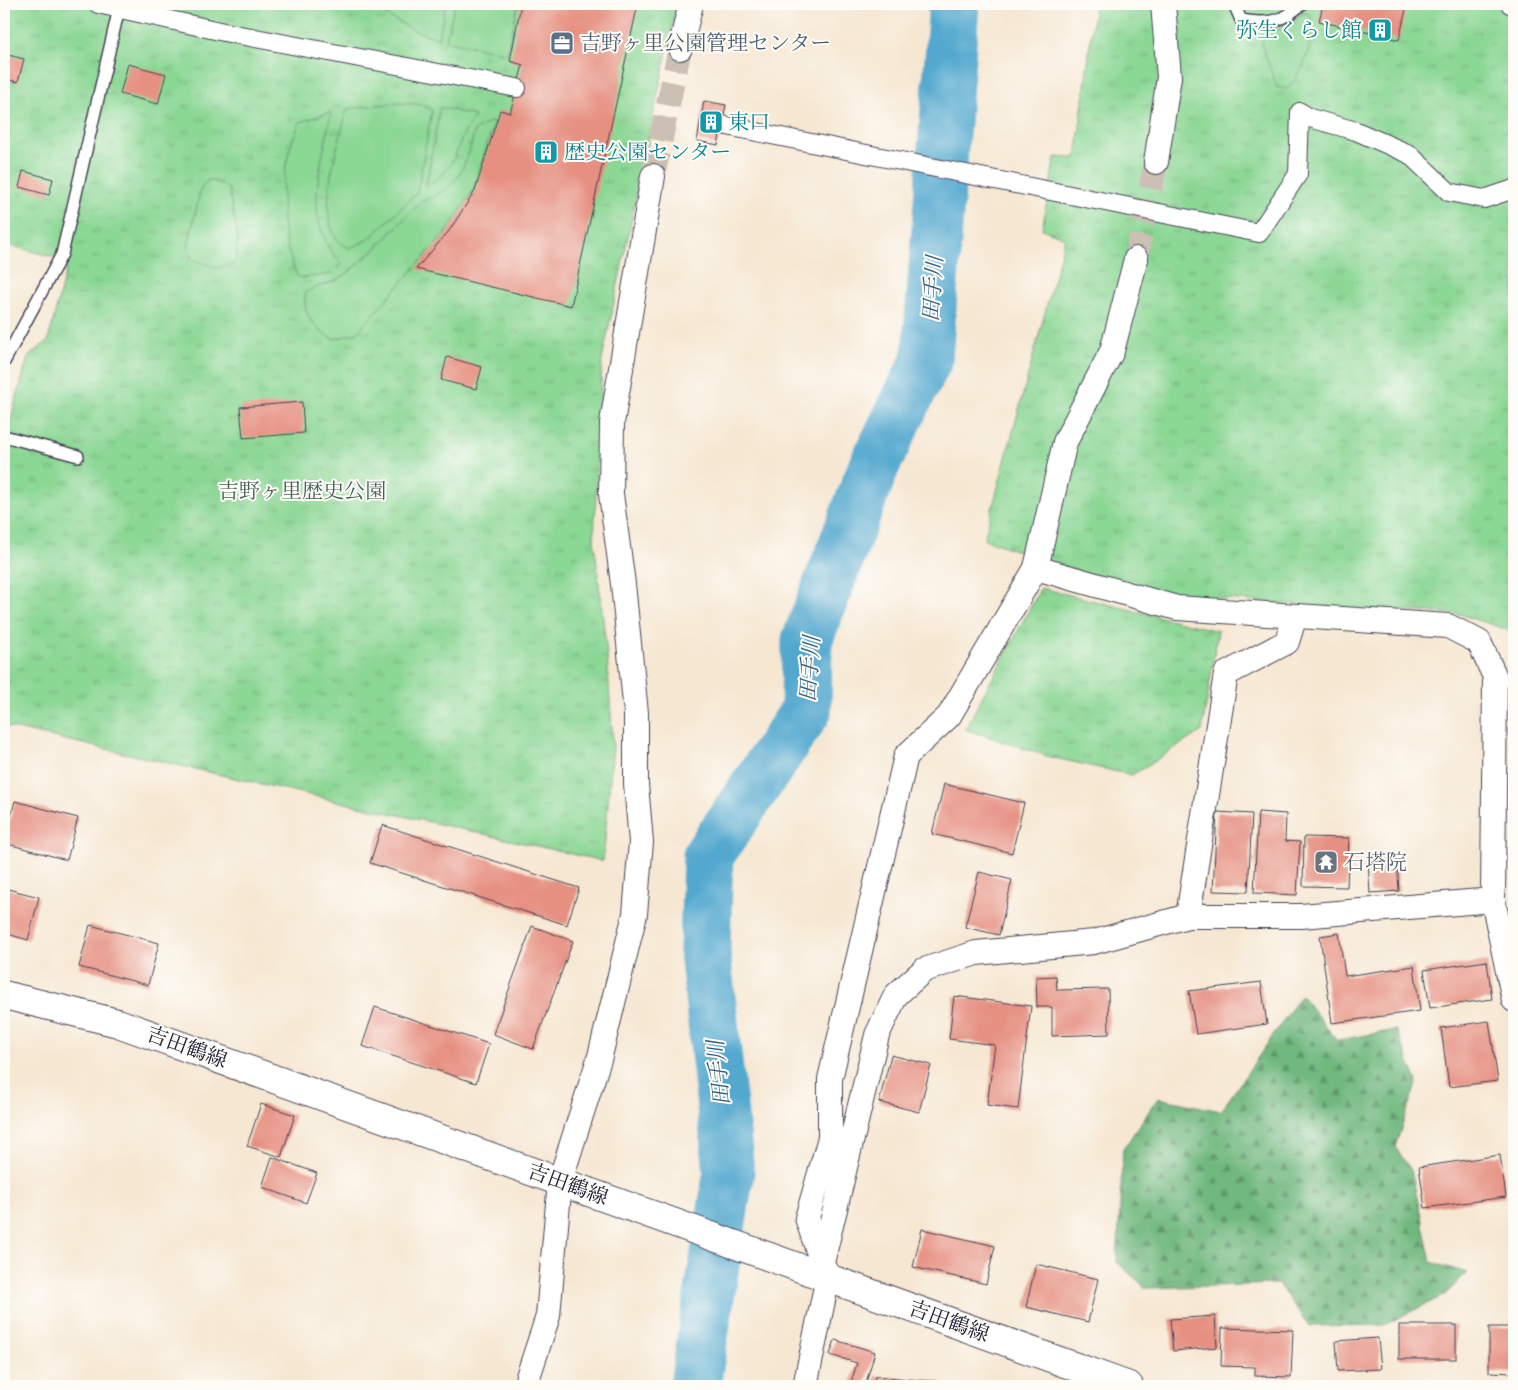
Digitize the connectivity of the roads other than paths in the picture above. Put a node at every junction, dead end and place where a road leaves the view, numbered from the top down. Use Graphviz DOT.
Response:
graph roads {
  1 [pos="98,4"];
  2 [pos="691,4"];
  3 [pos="1163,4"];
  4 [pos="1234,4"];
  5 [pos="1302,4"];
  6 [pos="1510,4"];
  7 [pos="119,6"];
  8 [pos="1514,6"];
  9 [pos="680,48"];
  10 [pos="517,88"];
  11 [pos="722,124"];
  12 [pos="1156,162"];
  13 [pos="653,176"];
  14 [pos="1510,191"];
  15 [pos="1136,259"];
  16 [pos="4,362"];
  17 [pos="4,436"];
  18 [pos="78,456"];
  19 [pos="1036,568"];
  20 [pos="1295,616"];
  21 [pos="1493,900"];
  22 [pos="1188,916"];
  23 [pos="4,995"];
  24 [pos="1514,1000"];
  25 [pos="560,1181"];
  26 [pos="825,1270"];
  27 [pos="525,1386"];
  28 [pos="805,1386"];
  29 [pos="1129,1386"];
  1 -- 7 [label="street"];
  2 -- 9 [label="street"];
  3 -- 12 [label="street"];
  4 -- 5 [label="lane"];
  6 -- 8 [label="street"];
  7 -- 10 [label="street"];
  7 -- 16 [label="lane"];
  11 -- 14 [label="street"];
  13 -- 25 [label="street"];
  15 -- 19 [label="street"];
  17 -- 18 [label="lane"];
  19 -- 20 [label="street"];
  19 -- 26 [label="street"];
  20 -- 21 [label="street"];
  20 -- 22 [label="street"];
  21 -- 22 [label="street"];
  21 -- 24 [label="street"];
  22 -- 26 [label="street"];
  23 -- 25 [label="main road, 吉田鶴線"];
  25 -- 26 [label="main road, 吉田鶴線"];
  25 -- 27 [label="street"];
  26 -- 28 [label="street"];
  26 -- 29 [label="main road, 吉田鶴線"];
}
